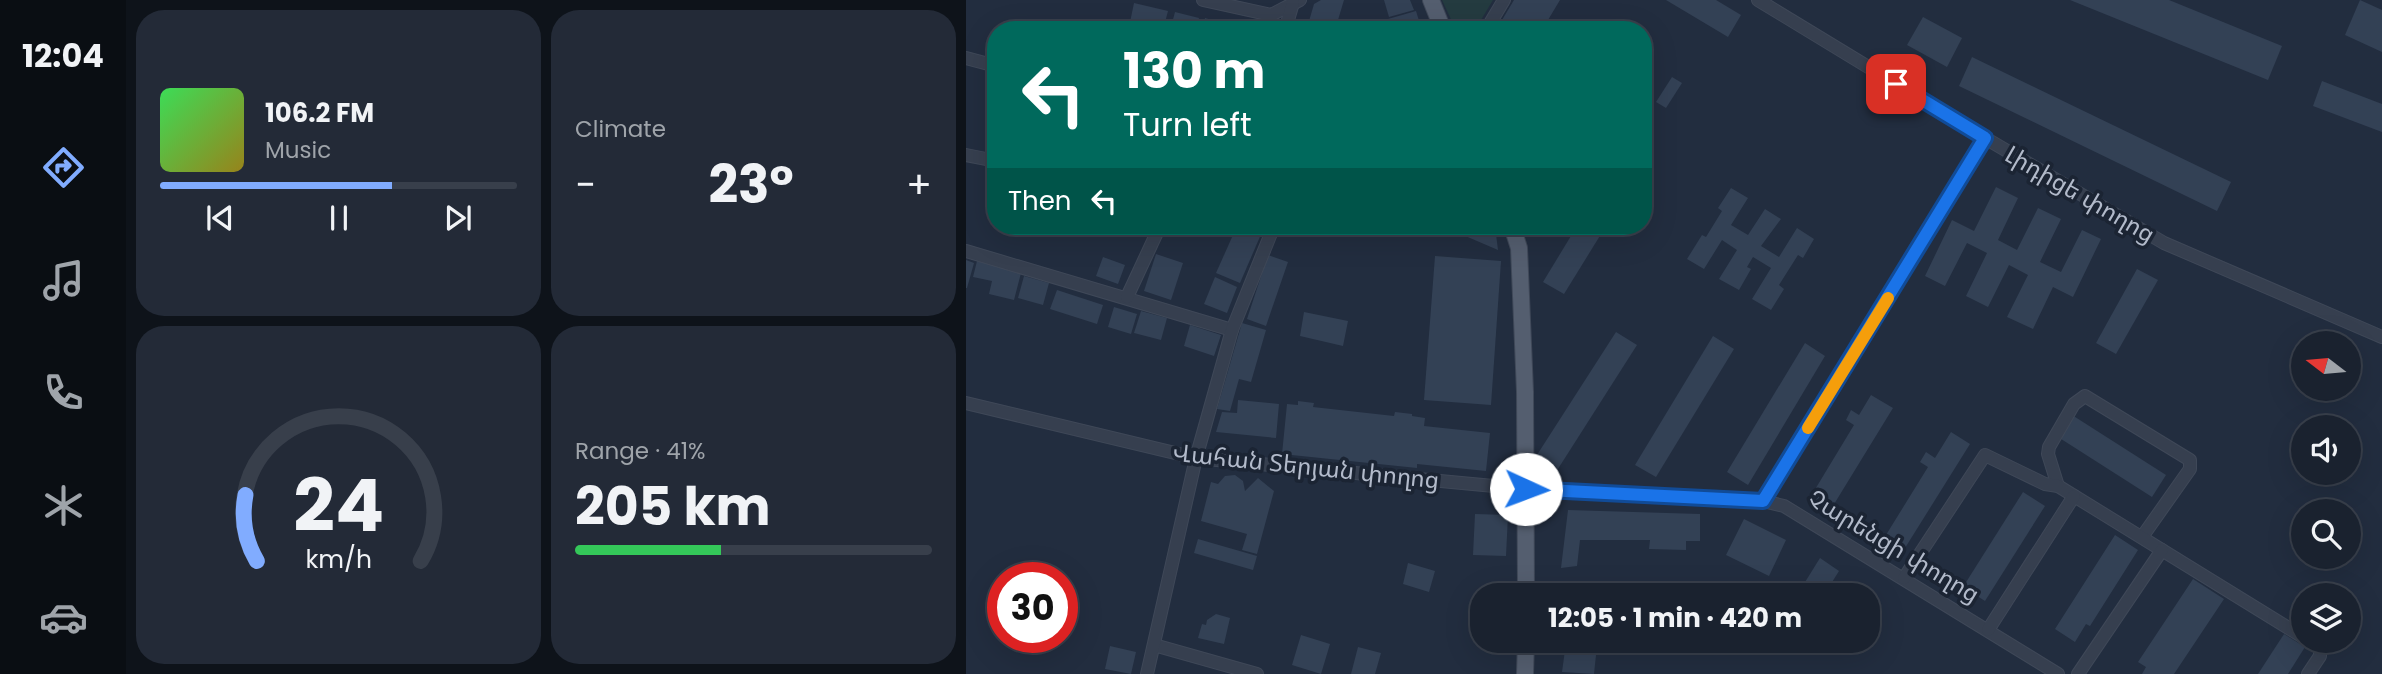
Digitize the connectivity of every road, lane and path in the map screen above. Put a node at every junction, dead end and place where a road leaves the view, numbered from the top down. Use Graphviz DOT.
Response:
graph roads {
  1 [pos="1203,0"];
  2 [pos="1431,0"];
  3 [pos="1504,0"];
  4 [pos="1758,0"];
  5 [pos="1296,2"];
  6 [pos="1289,21"];
  7 [pos="1439,21"];
  8 [pos="1491,21"];
  9 [pos="966,58"];
  10 [pos="987,64"];
  11 [pos="1985,138"];
  12 [pos="966,155"];
  13 [pos="987,159"];
  14 [pos="1156,235"];
  15 [pos="1270,235"];
  16 [pos="1514,235"];
  17 [pos="966,251"];
  18 [pos="1127,297"];
  19 [pos="1232,330"];
  20 [pos="2382,337"];
  21 [pos="966,403"];
  22 [pos="1196,458"];
  23 [pos="2058,486"];
  24 [pos="1526,489"];
  25 [pos="2074,496"];
  26 [pos="1763,501"];
  27 [pos="2142,537"];
  28 [pos="2162,550"];
  29 [pos="1904,578"];
  30 [pos="1526,583"];
  31 [pos="1988,630"];
  32 [pos="2291,630"];
  33 [pos="1154,645"];
  34 [pos="1525,653"];
  35 [pos="2320,653"];
  36 [pos="1147,674"];
  37 [pos="1257,674"];
  38 [pos="1525,674"];
  39 [pos="2058,674"];
  40 [pos="2078,674"];
  41 [pos="2308,674"];
  1 -- 5 [label="street"];
  2 -- 7 [label="main road"];
  3 -- 8 [label="street"];
  4 -- 11 [label="street, Լիդիցե փողոց"];
  5 -- 6 [label="street"];
  9 -- 10 [label="street"];
  11 -- 20 [label="street, Լիդիցե փողոց"];
  11 -- 26 [label="street"];
  12 -- 13 [label="street"];
  14 -- 18 [label="street"];
  15 -- 19 [label="street"];
  16 -- 24 [label="main road"];
  17 -- 18 [label="street"];
  18 -- 19 [label="street"];
  19 -- 22 [label="street"];
  21 -- 22 [label="street, Վահան Տերյան փողոց"];
  22 -- 24 [label="street, Վահան Տերյան փողոց"];
  22 -- 33 [label="street"];
  23 -- 25 [label="street"];
  23 -- 27 [label="street"];
  23 -- 29 [label="street"];
  24 -- 26 [label="street, Չարենցի փողոց"];
  24 -- 30 [label="main road"];
  25 -- 27 [label="street"];
  25 -- 31 [label="street"];
  26 -- 29 [label="street, Չարենցի փողոց"];
  27 -- 28 [label="street"];
  28 -- 32 [label="street"];
  28 -- 40 [label="street"];
  29 -- 31 [label="street, Չարենցի փողոց"];
  31 -- 39 [label="street, Չարենցի փողոց"];
  33 -- 36 [label="street"];
  33 -- 37 [label="street"];
  34 -- 38 [label="main road"];
  35 -- 41 [label="street"];
}
